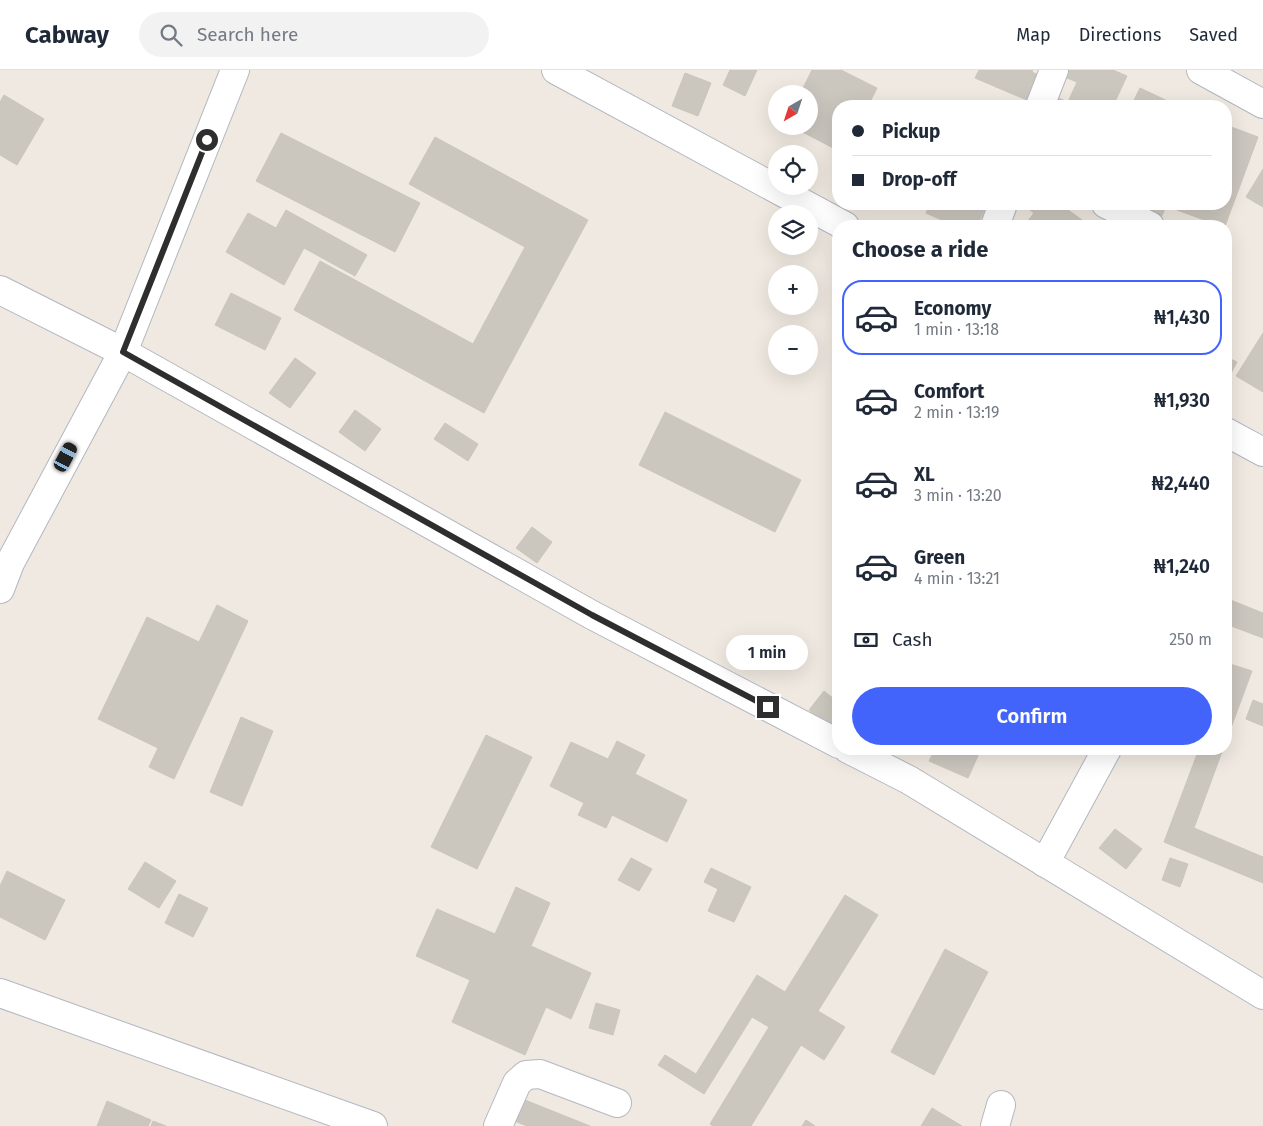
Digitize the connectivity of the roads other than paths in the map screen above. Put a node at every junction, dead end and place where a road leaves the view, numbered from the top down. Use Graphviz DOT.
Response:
graph roads {
  1 [pos="235,70"];
  2 [pos="556,70"];
  3 [pos="1054,70"];
  4 [pos="1201,70"];
  5 [pos="1042,100"];
  6 [pos="1263,104"];
  7 [pos="1118,210"];
  8 [pos="834,220"];
  9 [pos="1138,220"];
  10 [pos="0,290"];
  11 [pos="123,352"];
  12 [pos="1232,435"];
  13 [pos="1263,452"];
  14 [pos="0,589"];
  15 [pos="832,740"];
  16 [pos="860,755"];
  17 [pos="1104,755"];
  18 [pos="1045,863"];
  19 [pos="0,992"];
  20 [pos="1263,995"];
  21 [pos="617,1103"];
  22 [pos="373,1126"];
  23 [pos="498,1126"];
  1 -- 11 [label="street"];
  2 -- 8 [label="street"];
  3 -- 5 [label="street"];
  4 -- 6 [label="street"];
  7 -- 9 [label="street"];
  10 -- 11 [label="street"];
  11 -- 14 [label="street"];
  11 -- 15 [label="street"];
  12 -- 13 [label="street"];
  16 -- 18 [label="street"];
  17 -- 18 [label="street"];
  18 -- 20 [label="street"];
  19 -- 22 [label="street"];
  21 -- 23 [label="street"];
}
